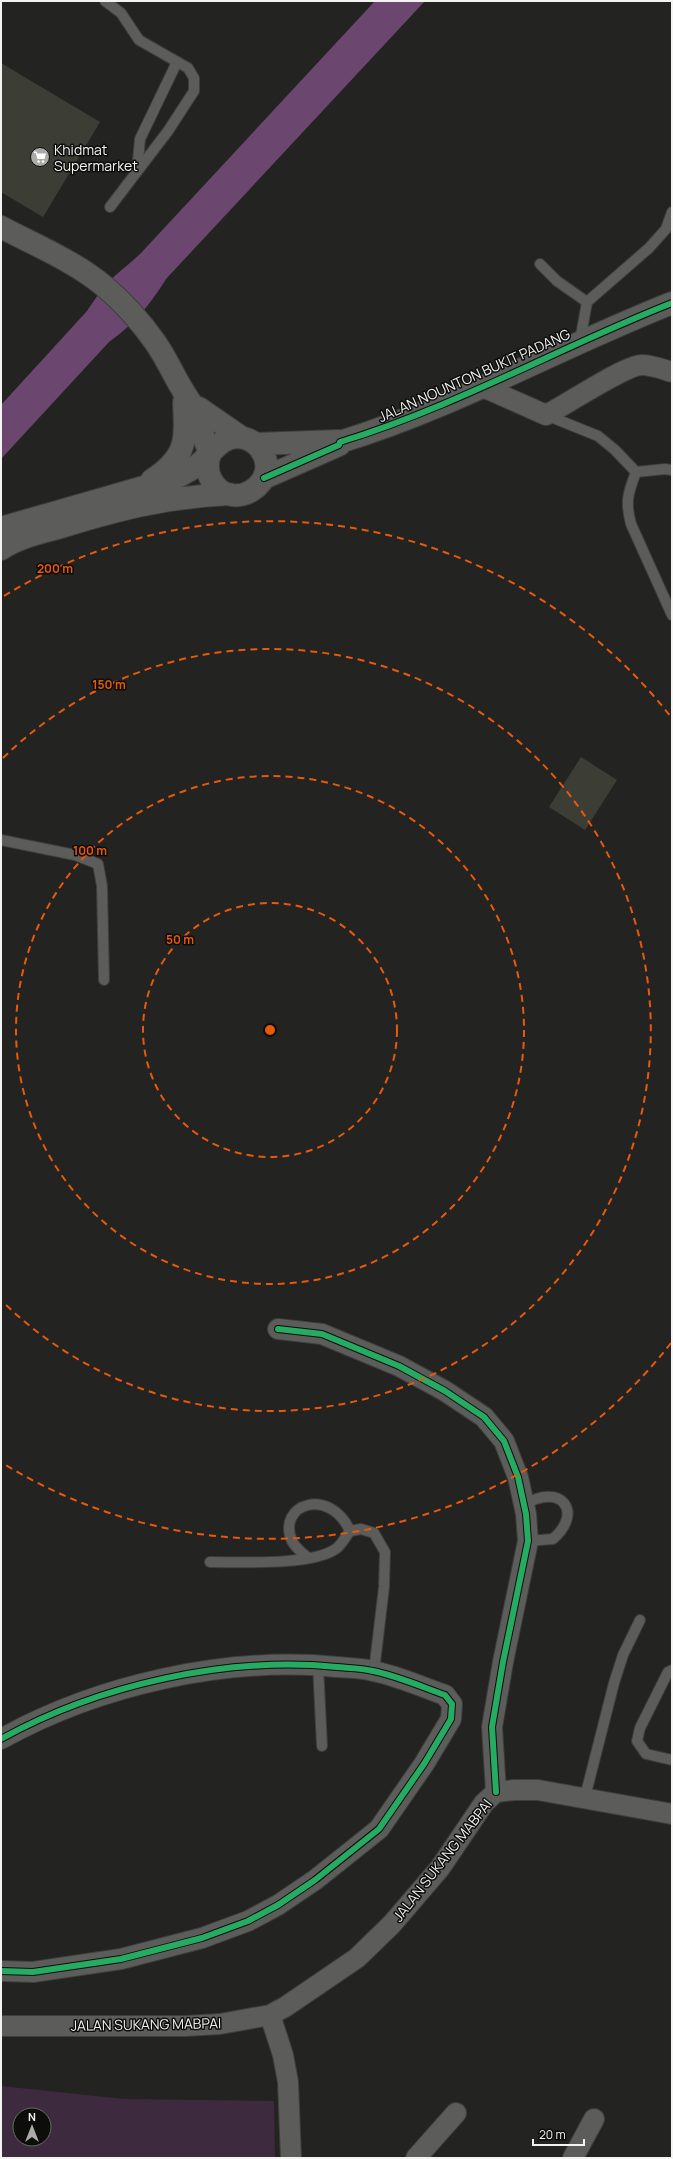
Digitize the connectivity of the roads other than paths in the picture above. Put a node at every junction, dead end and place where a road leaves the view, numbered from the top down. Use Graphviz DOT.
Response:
graph roads {
  1 [pos="105,1"];
  2 [pos="177,62"];
  3 [pos="137,171"];
  4 [pos="110,207"];
  5 [pos="672,212"];
  6 [pos="1,227"];
  7 [pos="540,264"];
  8 [pos="587,302"];
  9 [pos="672,302"];
  10 [pos="580,341"];
  11 [pos="672,372"];
  12 [pos="482,386"];
  13 [pos="189,401"];
  14 [pos="546,415"];
  15 [pos="249,441"];
  16 [pos="340,442"];
  17 [pos="210,454"];
  18 [pos="672,470"];
  19 [pos="636,472"];
  20 [pos="264,478"];
  21 [pos="137,489"];
  22 [pos="229,494"];
  23 [pos="6,526"];
  24 [pos="1,549"];
  25 [pos="672,615"];
  26 [pos="1,840"];
  27 [pos="104,980"];
  28 [pos="278,1329"];
  29 [pos="524,1505"];
  30 [pos="350,1531"];
  31 [pos="528,1541"];
  32 [pos="307,1557"];
  33 [pos="210,1562"];
  34 [pos="640,1620"];
  35 [pos="318,1665"];
  36 [pos="672,1670"];
  37 [pos="374,1671"];
  38 [pos="1,1739"];
  39 [pos="322,1746"];
  40 [pos="672,1760"];
  41 [pos="496,1792"];
  42 [pos="585,1797"];
  43 [pos="672,1814"];
  44 [pos="1,1971"];
  45 [pos="270,2015"];
  46 [pos="1,2026"];
  47 [pos="456,2113"];
  48 [pos="594,2119"];
  49 [pos="291,2158"];
  50 [pos="416,2158"];
  51 [pos="573,2158"];
  1 -- 2 [label="lane"];
  2 -- 3 [label="lane"];
  2 -- 3 [label="lane"];
  3 -- 4 [label="lane"];
  5 -- 8 [label="lane"];
  6 -- 13 [label="street"];
  7 -- 8 [label="lane"];
  8 -- 10 [label="lane"];
  9 -- 10 [label="street, JALAN NOUNTON BUKIT PADANG"];
  10 -- 12 [label="street, JALAN NOUNTON BUKIT PADANG"];
  11 -- 14 [label="street"];
  12 -- 14 [label="street"];
  12 -- 16 [label="street, JALAN NOUNTON BUKIT PADANG"];
  13 -- 15 [label="street"];
  13 -- 17 [label="street"];
  13 -- 21 [label="street"];
  14 -- 19 [label="lane"];
  15 -- 16 [label="street, JALAN NOUNTON BUKIT PADANG"];
  15 -- 17 [label="street"];
  15 -- 20 [label="street"];
  16 -- 20 [label="street, JALAN NOUNTON BUKIT PADANG"];
  17 -- 21 [label="street"];
  17 -- 22 [label="street"];
  18 -- 19 [label="lane"];
  19 -- 25 [label="lane"];
  20 -- 22 [label="street"];
  21 -- 23 [label="street"];
  22 -- 24 [label="street"];
  26 -- 27 [label="lane"];
  28 -- 29 [label="street"];
  29 -- 31 [label="street"];
  29 -- 31 [label="lane"];
  30 -- 32 [label="lane"];
  30 -- 32 [label="lane"];
  30 -- 37 [label="lane"];
  31 -- 41 [label="street"];
  32 -- 33 [label="lane"];
  34 -- 42 [label="lane"];
  35 -- 37 [label="street"];
  35 -- 38 [label="street"];
  35 -- 39 [label="lane"];
  36 -- 40 [label="lane"];
  37 -- 44 [label="street"];
  41 -- 42 [label="street, JALAN SUKANG MABPAI"];
  41 -- 45 [label="street, JALAN SUKANG MABPAI"];
  42 -- 43 [label="street, JALAN SUKANG MABPAI"];
  45 -- 46 [label="street, JALAN SUKANG MABPAI"];
  45 -- 49 [label="street"];
  47 -- 50 [label="street"];
  48 -- 51 [label="street"];
}
